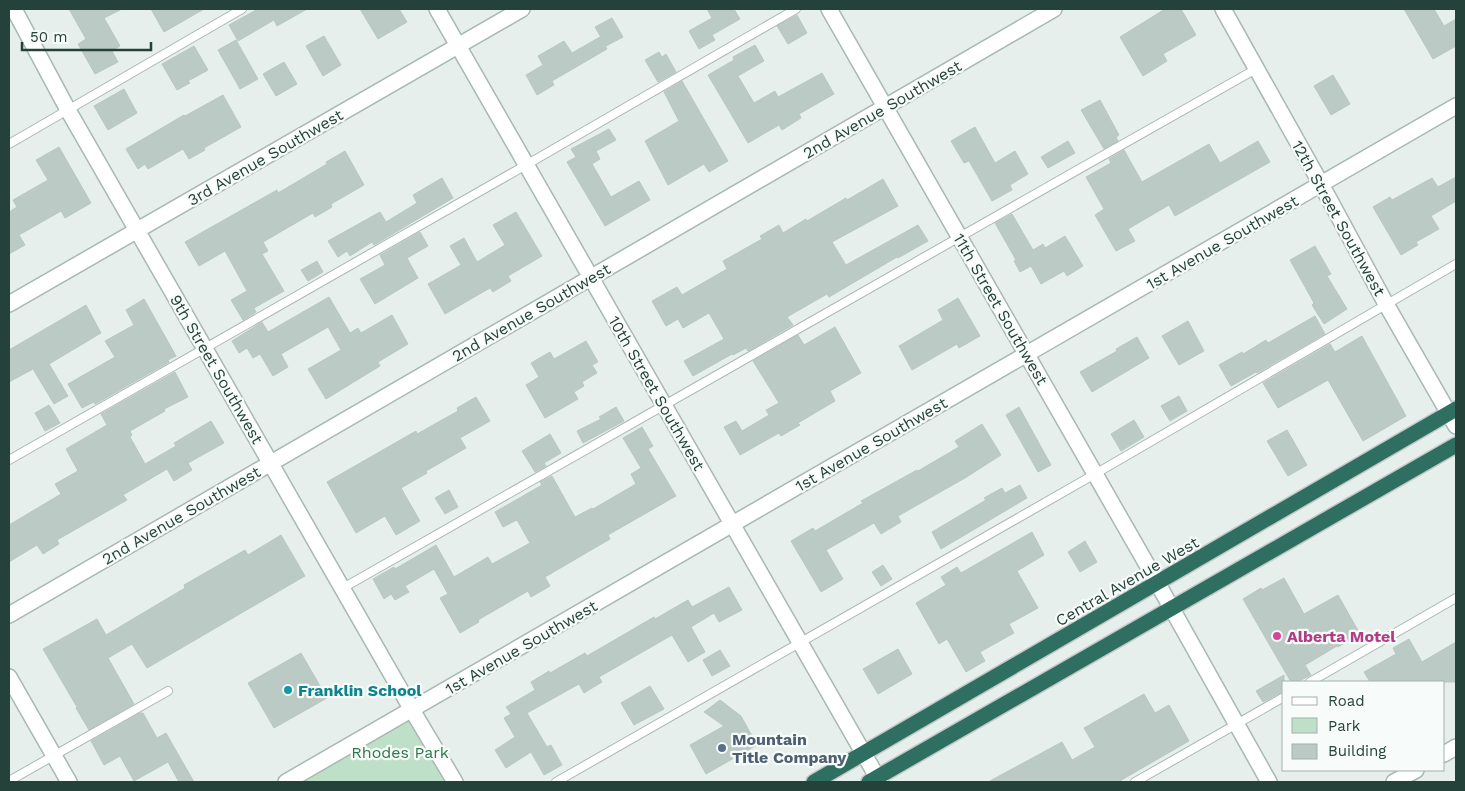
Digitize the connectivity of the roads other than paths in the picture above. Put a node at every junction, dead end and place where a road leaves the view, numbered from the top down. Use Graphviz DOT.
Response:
graph roads {
  1 [pos="11,9"];
  2 [pos="242,9"];
  3 [pos="437,9"];
  4 [pos="522,9"];
  5 [pos="796,9"];
  6 [pos="829,9"];
  7 [pos="1054,9"];
  8 [pos="1222,9"];
  9 [pos="458,46"];
  10 [pos="1256,69"];
  11 [pos="885,106"];
  12 [pos="1456,106"];
  13 [pos="68,110"];
  14 [pos="9,144"];
  15 [pos="526,165"];
  16 [pos="1322,184"];
  17 [pos="137,230"];
  18 [pos="959,236"];
  19 [pos="1456,264"];
  20 [pos="591,277"];
  21 [pos="9,304"];
  22 [pos="1386,304"];
  23 [pos="205,348"];
  24 [pos="1027,355"];
  25 [pos="664,406"];
  26 [pos="1454,416"];
  27 [pos="1456,444"];
  28 [pos="9,460"];
  29 [pos="271,463"];
  30 [pos="1095,474"];
  31 [pos="732,525"];
  32 [pos="1158,584"];
  33 [pos="343,588"];
  34 [pos="1456,598"];
  35 [pos="1172,609"];
  36 [pos="9,615"];
  37 [pos="799,642"];
  38 [pos="9,677"];
  39 [pos="1312,681"];
  40 [pos="168,691"];
  41 [pos="1282,698"];
  42 [pos="412,710"];
  43 [pos="1236,725"];
  44 [pos="1456,747"];
  45 [pos="1445,753"];
  46 [pos="863,754"];
  47 [pos="54,756"];
  48 [pos="1414,771"];
  49 [pos="9,781"];
  50 [pos="875,781"];
  51 [pos="70,782"];
  52 [pos="286,782"];
  53 [pos="455,782"];
  54 [pos="556,782"];
  55 [pos="814,782"];
  56 [pos="1135,782"];
  57 [pos="1269,782"];
  58 [pos="1394,782"];
  1 -- 13 [label="street, 9th Street Southwest"];
  2 -- 13 [label="lane"];
  3 -- 9 [label="street, 10th Street Southwest"];
  4 -- 9 [label="street, 3rd Avenue Southwest"];
  5 -- 15 [label="lane"];
  6 -- 11 [label="street, 11th Street Southwest"];
  7 -- 11 [label="street, 2nd Avenue Southwest"];
  8 -- 10 [label="street, 12th Street Southwest"];
  9 -- 15 [label="street, 10th Street Southwest"];
  9 -- 17 [label="street, 3rd Avenue Southwest"];
  10 -- 16 [label="street, 12th Street Southwest"];
  10 -- 18 [label="lane"];
  11 -- 18 [label="street, 11th Street Southwest"];
  11 -- 20 [label="street, 2nd Avenue Southwest"];
  12 -- 16 [label="street, 1st Avenue Southwest"];
  13 -- 14 [label="lane"];
  13 -- 17 [label="street, 9th Street Southwest"];
  15 -- 20 [label="street, 10th Street Southwest"];
  15 -- 23 [label="lane"];
  16 -- 22 [label="street, 12th Street Southwest"];
  16 -- 24 [label="street, 1st Avenue Southwest"];
  17 -- 21 [label="street, 3rd Avenue Southwest"];
  17 -- 23 [label="street, 9th Street Southwest"];
  18 -- 24 [label="street, 11th Street Southwest"];
  18 -- 25 [label="lane"];
  19 -- 22 [label="lane"];
  20 -- 25 [label="street, 10th Street Southwest"];
  20 -- 29 [label="street, 2nd Avenue Southwest"];
  22 -- 26 [label="street, 12th Street Southwest"];
  22 -- 30 [label="lane"];
  23 -- 28 [label="lane"];
  23 -- 29 [label="street, 9th Street Southwest"];
  24 -- 30 [label="street, 11th Street Southwest"];
  24 -- 31 [label="street, 1st Avenue Southwest"];
  25 -- 31 [label="street, 10th Street Southwest"];
  25 -- 33 [label="lane"];
  26 -- 32 [label="highway, Central Avenue West"];
  27 -- 35 [label="highway"];
  29 -- 33 [label="street, 9th Street Southwest"];
  29 -- 36 [label="street, 2nd Avenue Southwest"];
  30 -- 32 [label="street, 11th Street Southwest"];
  30 -- 37 [label="lane"];
  31 -- 37 [label="street, 10th Street Southwest"];
  31 -- 42 [label="street, 1st Avenue Southwest"];
  32 -- 35 [label="street, 11th Street Southwest"];
  32 -- 46 [label="highway, Central Avenue West"];
  33 -- 42 [label="street, 9th Street Southwest"];
  34 -- 39 [label="lane"];
  35 -- 43 [label="street, 11th Street Southwest"];
  35 -- 50 [label="highway"];
  37 -- 46 [label="street, 10th Street Southwest"];
  37 -- 54 [label="lane"];
  38 -- 47 [label="street"];
  40 -- 47 [label="lane"];
  41 -- 43 [label="lane"];
  42 -- 52 [label="street, 1st Avenue Southwest"];
  42 -- 53 [label="street, 9th Street Southwest"];
  43 -- 56 [label="lane"];
  43 -- 57 [label="street, 11th Street Southwest"];
  44 -- 45 [label="street"];
  46 -- 50 [label="street, 10th Street Southwest"];
  46 -- 55 [label="highway, Central Avenue West"];
  47 -- 49 [label="lane"];
  47 -- 51 [label="street"];
  48 -- 58 [label="street"];
}
